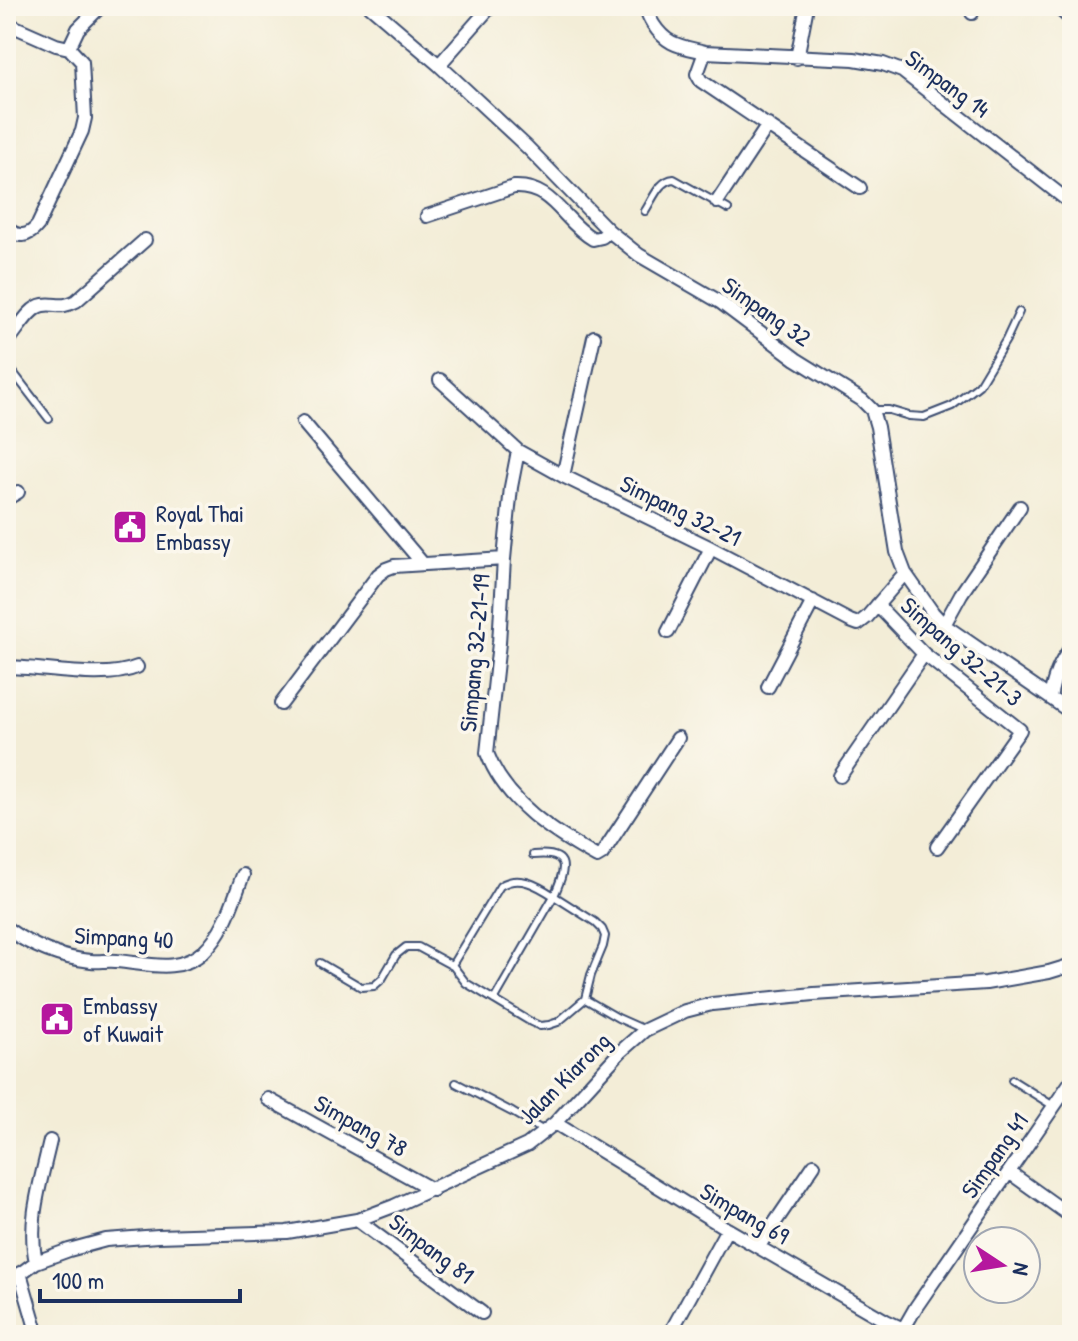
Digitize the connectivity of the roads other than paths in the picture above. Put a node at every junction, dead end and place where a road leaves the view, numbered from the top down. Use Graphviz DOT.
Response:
graph roads {
  1 [pos="101,6"];
  2 [pos="370,6"];
  3 [pos="491,6"];
  4 [pos="807,6"];
  5 [pos="1056,6"];
  6 [pos="647,10"];
  7 [pos="1072,20"];
  8 [pos="6,23"];
  9 [pos="69,48"];
  10 [pos="705,52"];
  11 [pos="797,58"];
  12 [pos="439,65"];
  13 [pos="768,125"];
  14 [pos="860,188"];
  15 [pos="1072,204"];
  16 [pos="722,205"];
  17 [pos="645,211"];
  18 [pos="427,216"];
  19 [pos="6,227"];
  20 [pos="609,231"];
  21 [pos="145,240"];
  22 [pos="1019,312"];
  23 [pos="594,337"];
  24 [pos="6,343"];
  25 [pos="6,363"];
  26 [pos="440,380"];
  27 [pos="872,410"];
  28 [pos="49,419"];
  29 [pos="303,422"];
  30 [pos="518,451"];
  31 [pos="563,476"];
  32 [pos="18,492"];
  33 [pos="6,499"];
  34 [pos="1020,507"];
  35 [pos="711,548"];
  36 [pos="504,559"];
  37 [pos="423,564"];
  38 [pos="905,573"];
  39 [pos="813,601"];
  40 [pos="877,605"];
  41 [pos="944,625"];
  42 [pos="668,632"];
  43 [pos="1072,646"];
  44 [pos="924,654"];
  45 [pos="6,667"];
  46 [pos="137,667"];
  47 [pos="768,687"];
  48 [pos="1050,698"];
  49 [pos="281,704"];
  50 [pos="1072,713"];
  51 [pos="678,738"];
  52 [pos="840,776"];
  53 [pos="937,847"];
  54 [pos="533,855"];
  55 [pos="243,875"];
  56 [pos="554,896"];
  57 [pos="6,928"];
  58 [pos="320,963"];
  59 [pos="452,965"];
  60 [pos="1071,966"];
  61 [pos="585,999"];
  62 [pos="494,1000"];
  63 [pos="645,1030"];
  64 [pos="1012,1080"];
  65 [pos="1072,1080"];
  66 [pos="456,1083"];
  67 [pos="268,1099"];
  68 [pos="1055,1107"];
  69 [pos="550,1127"];
  70 [pos="50,1141"];
  71 [pos="814,1165"];
  72 [pos="1009,1172"];
  73 [pos="433,1190"];
  74 [pos="1072,1217"];
  75 [pos="357,1220"];
  76 [pos="727,1229"];
  77 [pos="759,1246"];
  78 [pos="36,1262"];
  79 [pos="20,1273"];
  80 [pos="6,1284"];
  81 [pos="482,1313"];
  82 [pos="902,1332"];
  83 [pos="38,1335"];
  84 [pos="669,1335"];
  85 [pos="916,1335"];
  1 -- 9 [label="street"];
  2 -- 12 [label="street, Simpang 32"];
  3 -- 12 [label="street"];
  4 -- 11 [label="street"];
  5 -- 7 [label="street"];
  6 -- 10 [label="street, Simpang 14"];
  8 -- 9 [label="street"];
  9 -- 19 [label="street"];
  10 -- 11 [label="street, Simpang 14"];
  10 -- 13 [label="street"];
  11 -- 15 [label="street, Simpang 14"];
  12 -- 20 [label="street, Simpang 32"];
  13 -- 14 [label="street"];
  13 -- 16 [label="street"];
  16 -- 17 [label="lane"];
  18 -- 20 [label="street"];
  20 -- 27 [label="street, Simpang 32"];
  21 -- 24 [label="street"];
  22 -- 27 [label="lane"];
  23 -- 31 [label="street"];
  25 -- 28 [label="lane"];
  26 -- 30 [label="street, Simpang 32-21"];
  27 -- 38 [label="street"];
  29 -- 37 [label="street"];
  30 -- 31 [label="street, Simpang 32-21"];
  30 -- 36 [label="street, Simpang 32-21-19"];
  31 -- 35 [label="street, Simpang 32-21"];
  32 -- 33 [label="street"];
  34 -- 41 [label="street"];
  35 -- 39 [label="street, Simpang 32-21"];
  35 -- 42 [label="street"];
  36 -- 37 [label="street"];
  36 -- 51 [label="street, Simpang 32-21-19"];
  37 -- 49 [label="street"];
  38 -- 40 [label="street, Simpang 32-21"];
  38 -- 41 [label="street"];
  39 -- 40 [label="street, Simpang 32-21"];
  39 -- 47 [label="street"];
  40 -- 44 [label="street, Simpang 32-21-3"];
  41 -- 48 [label="street"];
  43 -- 48 [label="street"];
  44 -- 52 [label="street"];
  44 -- 53 [label="street, Simpang 32-21-3"];
  45 -- 46 [label="street"];
  48 -- 50 [label="street"];
  54 -- 56 [label="lane"];
  55 -- 57 [label="street, Simpang 40"];
  56 -- 59 [label="lane"];
  56 -- 61 [label="lane"];
  56 -- 62 [label="lane"];
  58 -- 59 [label="lane"];
  59 -- 62 [label="lane"];
  60 -- 63 [label="street, Jalan Kiarong"];
  61 -- 62 [label="lane"];
  61 -- 63 [label="lane"];
  63 -- 69 [label="street, Jalan Kiarong"];
  64 -- 68 [label="lane"];
  65 -- 68 [label="street, Simpang 41"];
  66 -- 69 [label="lane"];
  67 -- 73 [label="street, Simpang 78"];
  68 -- 72 [label="street, Simpang 41"];
  69 -- 73 [label="street, Jalan Kiarong"];
  69 -- 76 [label="street, Simpang 69"];
  70 -- 78 [label="street"];
  71 -- 77 [label="street"];
  72 -- 74 [label="street"];
  72 -- 82 [label="street, Simpang 41"];
  73 -- 75 [label="street, Jalan Kiarong"];
  75 -- 78 [label="street, Jalan Kiarong"];
  75 -- 81 [label="street, Simpang 81"];
  76 -- 77 [label="street, Simpang 69"];
  76 -- 84 [label="street"];
  77 -- 82 [label="street, Simpang 69"];
  78 -- 79 [label="street, Jalan Kiarong"];
  79 -- 80 [label="street, Jalan Kiarong"];
  79 -- 83 [label="street"];
  82 -- 85 [label="street, Simpang 69"];
}
